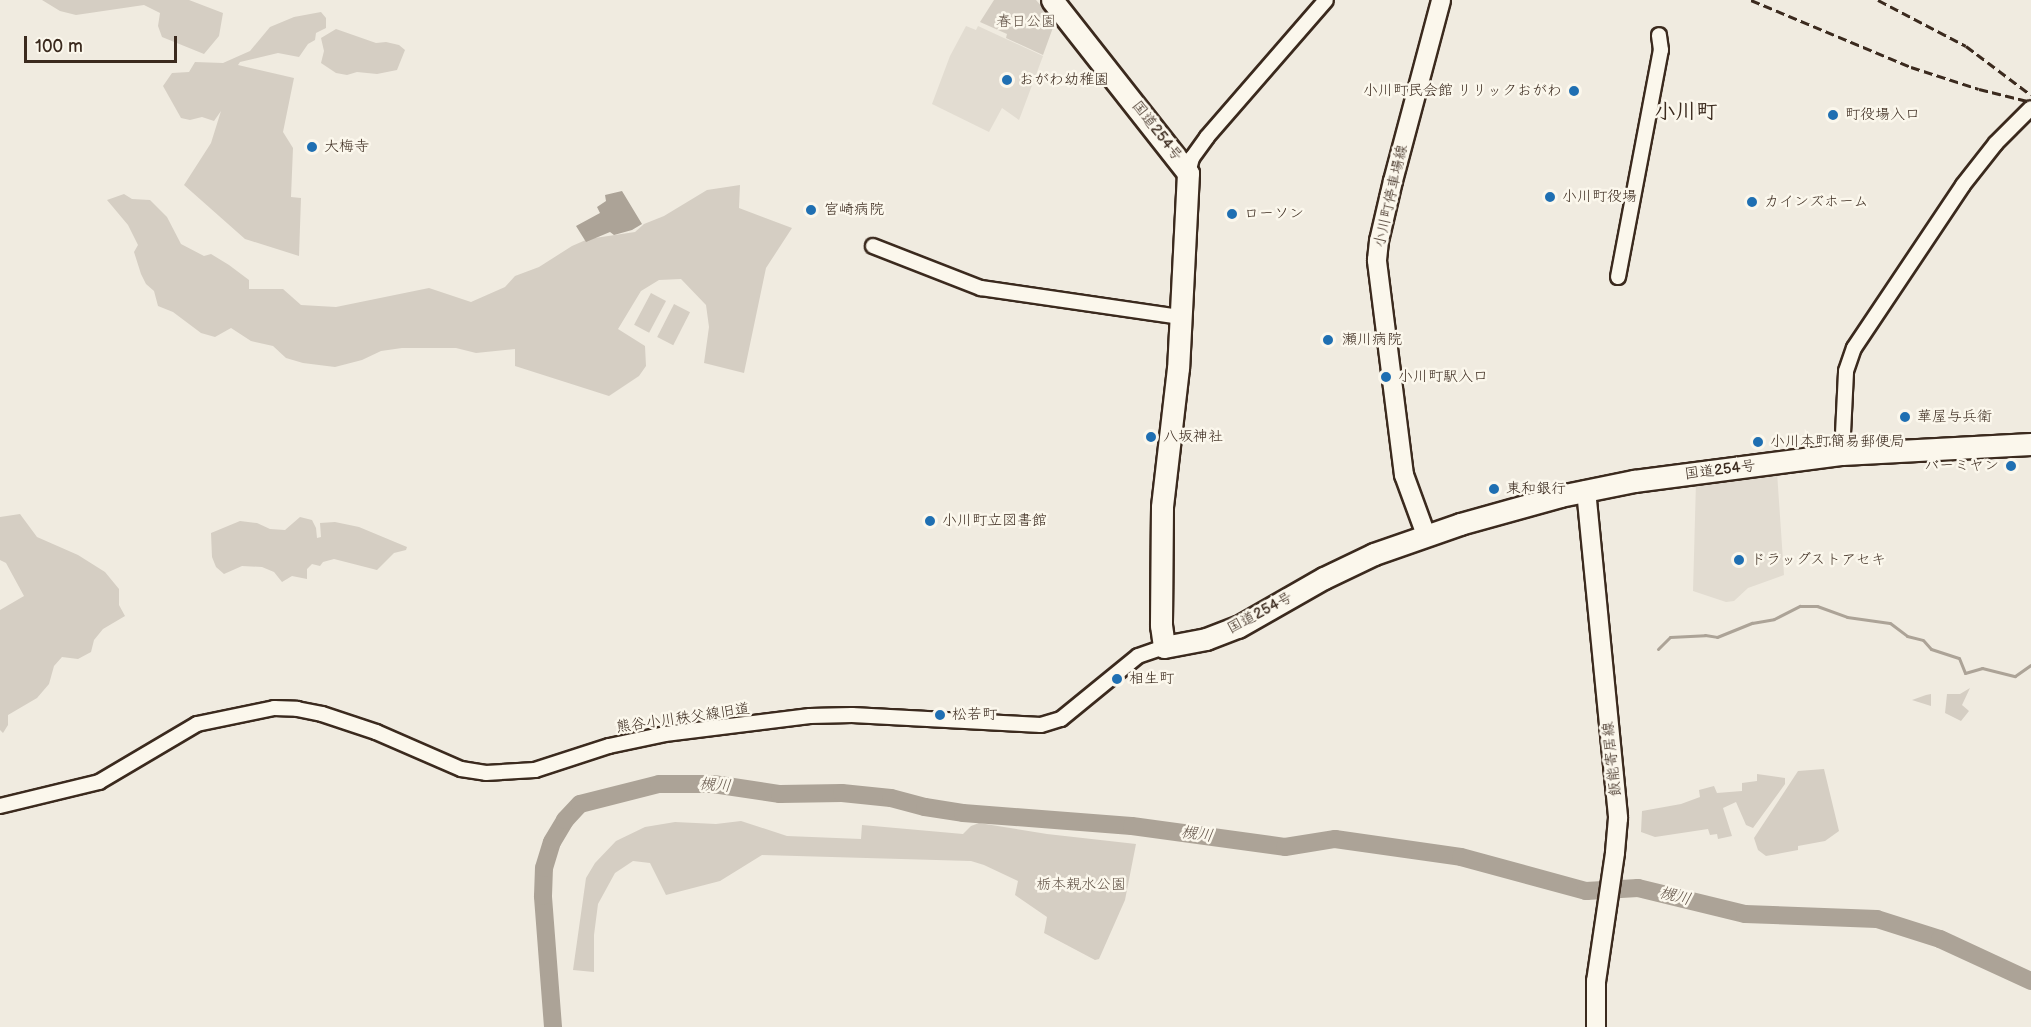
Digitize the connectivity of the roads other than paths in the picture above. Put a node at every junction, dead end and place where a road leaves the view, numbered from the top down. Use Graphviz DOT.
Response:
graph roads {
  1 [pos="1052,0"];
  2 [pos="1326,0"];
  3 [pos="1441,0"];
  4 [pos="1659,35"];
  5 [pos="2031,108"];
  6 [pos="1188,173"];
  7 [pos="873,246"];
  8 [pos="1618,277"];
  9 [pos="1180,317"];
  10 [pos="2031,444"];
  11 [pos="1842,454"];
  12 [pos="1586,490"];
  13 [pos="1425,535"];
  14 [pos="1164,647"];
  15 [pos="0,806"];
  16 [pos="1596,1027"];
  1 -- 6 [label="highway, 国道254号"];
  2 -- 6 [label="street"];
  3 -- 13 [label="main road, 小川町停車場線"];
  4 -- 8 [label="street"];
  5 -- 11 [label="street"];
  6 -- 9 [label="highway, 国道254号"];
  7 -- 9 [label="street"];
  9 -- 14 [label="highway, 国道254号"];
  10 -- 11 [label="highway, 国道254号"];
  11 -- 12 [label="highway, 国道254号"];
  12 -- 13 [label="highway, 国道254号"];
  12 -- 16 [label="main road, 飯能寄居線"];
  13 -- 14 [label="highway, 国道254号"];
  14 -- 15 [label="street, 熊谷小川秩父線旧道"];
}
